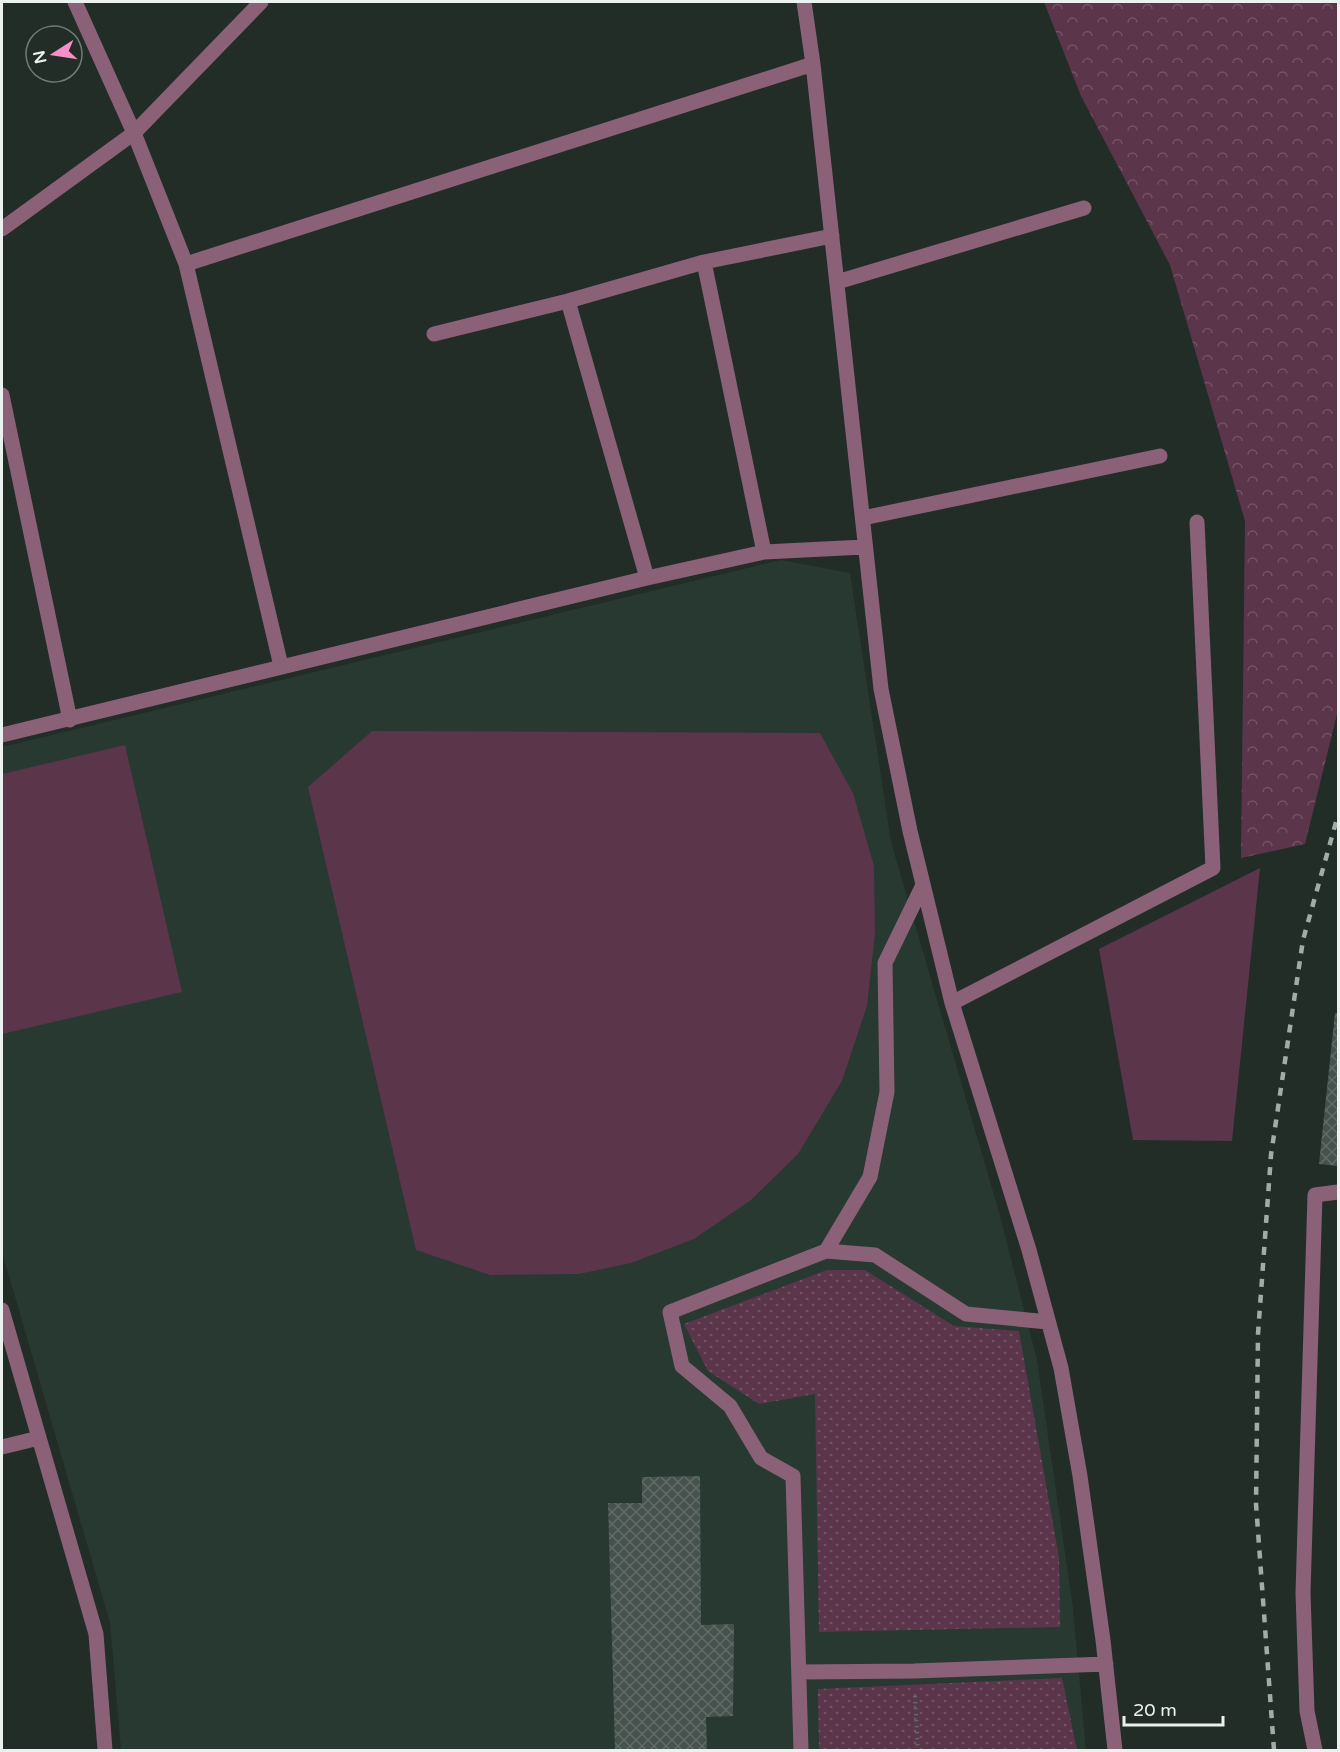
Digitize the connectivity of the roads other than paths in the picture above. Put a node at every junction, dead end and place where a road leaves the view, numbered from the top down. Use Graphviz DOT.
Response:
graph roads {
  1 [pos="75,2"];
  2 [pos="261,2"];
  3 [pos="804,2"];
  4 [pos="813,64"];
  5 [pos="134,133"];
  6 [pos="1084,208"];
  7 [pos="2,229"];
  8 [pos="832,236"];
  9 [pos="704,262"];
  10 [pos="186,264"];
  11 [pos="837,282"];
  12 [pos="568,301"];
  13 [pos="434,334"];
  14 [pos="2,395"];
  15 [pos="1160,456"];
  16 [pos="863,518"];
  17 [pos="1197,522"];
  18 [pos="864,547"];
  19 [pos="764,552"];
  20 [pos="647,578"];
  21 [pos="281,666"];
  22 [pos="70,720"];
  23 [pos="2,735"];
  24 [pos="923,885"];
  25 [pos="952,1003"];
  26 [pos="1338,1192"];
  27 [pos="826,1251"];
  28 [pos="2,1310"];
  29 [pos="1048,1322"];
  30 [pos="39,1438"];
  31 [pos="2,1447"];
  32 [pos="1106,1664"];
  33 [pos="800,1672"];
  34 [pos="105,1750"];
  35 [pos="801,1750"];
  36 [pos="1115,1750"];
  37 [pos="1315,1750"];
  1 -- 5 [label="street"];
  2 -- 5 [label="street"];
  3 -- 4 [label="street"];
  4 -- 8 [label="street"];
  4 -- 10 [label="street"];
  5 -- 7 [label="street"];
  5 -- 10 [label="street"];
  6 -- 11 [label="street"];
  8 -- 9 [label="street"];
  8 -- 11 [label="street"];
  9 -- 12 [label="street"];
  9 -- 19 [label="street"];
  10 -- 21 [label="street"];
  11 -- 16 [label="street"];
  12 -- 13 [label="street"];
  12 -- 20 [label="street"];
  14 -- 22 [label="street"];
  15 -- 16 [label="street"];
  16 -- 18 [label="street"];
  17 -- 25 [label="street"];
  18 -- 19 [label="street"];
  18 -- 24 [label="street"];
  19 -- 20 [label="street"];
  20 -- 21 [label="street"];
  21 -- 22 [label="street"];
  22 -- 23 [label="street"];
  24 -- 25 [label="street"];
  24 -- 27 [label="street"];
  25 -- 29 [label="street"];
  26 -- 37 [label="street"];
  27 -- 29 [label="street"];
  27 -- 33 [label="street"];
  28 -- 30 [label="street"];
  29 -- 32 [label="street"];
  30 -- 31 [label="street"];
  30 -- 34 [label="street"];
  32 -- 33 [label="street"];
  32 -- 36 [label="street"];
  33 -- 35 [label="street"];
}
